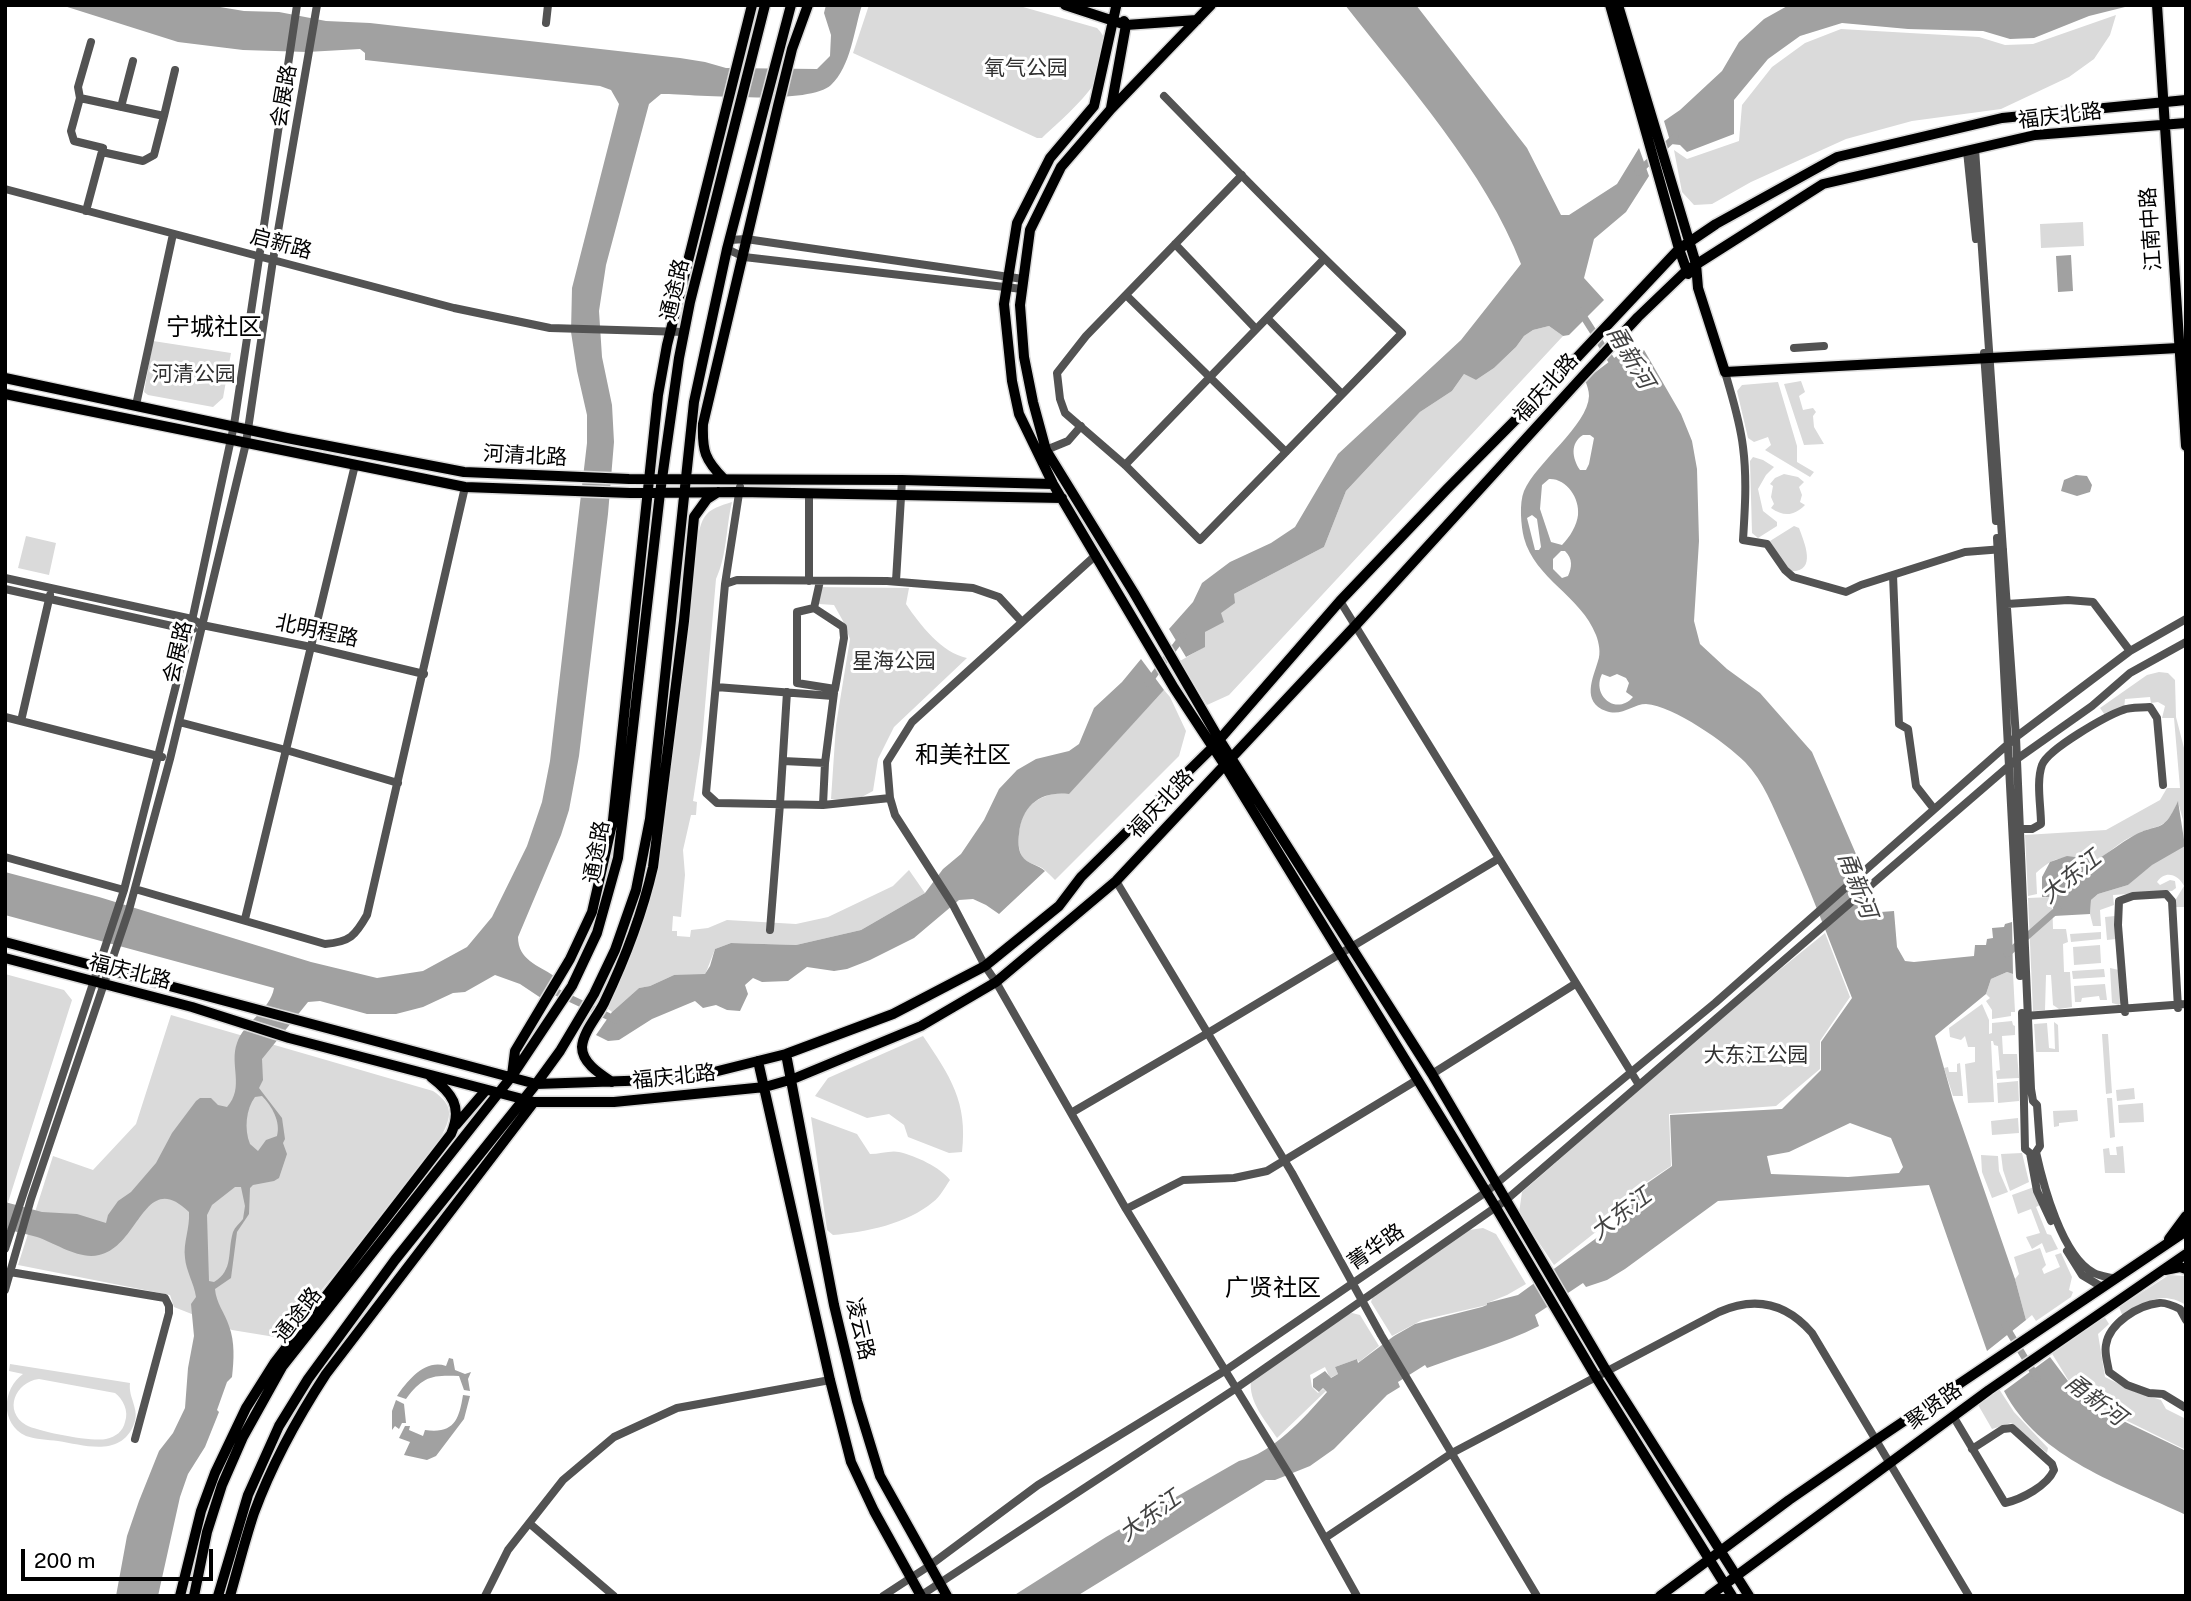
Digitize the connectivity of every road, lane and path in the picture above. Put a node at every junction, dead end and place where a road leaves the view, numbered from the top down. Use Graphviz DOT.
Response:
graph roads {
  1 [pos="317,5"];
  2 [pos="548,5"];
  3 [pos="752,5"];
  4 [pos="765,5"];
  5 [pos="791,5"];
  6 [pos="808,5"];
  7 [pos="1065,5"];
  8 [pos="1130,5"];
  9 [pos="1211,5"];
  10 [pos="1609,5"];
  11 [pos="1618,5"];
  12 [pos="1114,6"];
  13 [pos="2157,7"];
  14 [pos="297,9"];
  15 [pos="1112,19"];
  16 [pos="1197,20"];
  17 [pos="546,23"];
  18 [pos="1126,25"];
  19 [pos="91,42"];
  20 [pos="133,61"];
  21 [pos="175,70"];
  22 [pos="1164,96"];
  23 [pos="80,98"];
  24 [pos="2186,100"];
  25 [pos="2162,101"];
  26 [pos="121,107"];
  27 [pos="1111,109"];
  28 [pos="164,116"];
  29 [pos="2186,123"];
  30 [pos="2164,125"];
  31 [pos="1971,150"];
  32 [pos="102,152"];
  33 [pos="1242,175"];
  34 [pos="5,189"];
  35 [pos="86,211"];
  36 [pos="173,234"];
  37 [pos="746,239"];
  38 [pos="1689,240"];
  39 [pos="1175,244"];
  40 [pos="728,245"];
  41 [pos="1679,249"];
  42 [pos="260,256"];
  43 [pos="744,257"];
  44 [pos="1324,259"];
  45 [pos="273,260"];
  46 [pos="1696,264"];
  47 [pos="1686,271"];
  48 [pos="1008,282"];
  49 [pos="1023,284"];
  50 [pos="1698,288"];
  51 [pos="1126,295"];
  52 [pos="1267,318"];
  53 [pos="1256,329"];
  54 [pos="670,331"];
  55 [pos="684,332"];
  56 [pos="1824,346"];
  57 [pos="1794,348"];
  58 [pos="2179,348"];
  59 [pos="1987,360"];
  60 [pos="1725,372"];
  61 [pos="1210,377"];
  62 [pos="5,378"];
  63 [pos="5,394"];
  64 [pos="1342,394"];
  65 [pos="136,405"];
  66 [pos="234,425"];
  67 [pos="1081,426"];
  68 [pos="248,428"];
  69 [pos="231,440"];
  70 [pos="246,443"];
  71 [pos="2186,446"];
  72 [pos="1046,450"];
  73 [pos="1286,452"];
  74 [pos="355,465"];
  75 [pos="1125,465"];
  76 [pos="686,478"];
  77 [pos="649,479"];
  78 [pos="662,479"];
  79 [pos="724,479"];
  80 [pos="741,480"];
  81 [pos="902,480"];
  82 [pos="1053,484"];
  83 [pos="465,487"];
  84 [pos="718,492"];
  85 [pos="739,492"];
  86 [pos="648,493"];
  87 [pos="660,493"];
  88 [pos="683,493"];
  89 [pos="808,495"];
  90 [pos="901,497"];
  91 [pos="1062,498"];
  92 [pos="2001,550"];
  93 [pos="1096,555"];
  94 [pos="1893,575"];
  95 [pos="5,578"];
  96 [pos="809,581"];
  97 [pos="820,581"];
  98 [pos="897,581"];
  99 [pos="725,584"];
  100 [pos="5,589"];
  101 [pos="52,589"];
  102 [pos="49,598"];
  103 [pos="1340,601"];
  104 [pos="2007,604"];
  105 [pos="814,608"];
  106 [pos="192,619"];
  107 [pos="2186,619"];
  108 [pos="1022,622"];
  109 [pos="201,625"];
  110 [pos="1355,626"];
  111 [pos="190,630"];
  112 [pos="2186,642"];
  113 [pos="311,647"];
  114 [pos="2130,650"];
  115 [pos="424,674"];
  116 [pos="716,687"];
  117 [pos="787,692"];
  118 [pos="834,693"];
  119 [pos="2094,704"];
  120 [pos="5,717"];
  121 [pos="2104,720"];
  122 [pos="21,721"];
  123 [pos="179,722"];
  124 [pos="2016,737"];
  125 [pos="1216,743"];
  126 [pos="2008,744"];
  127 [pos="286,750"];
  128 [pos="160,756"];
  129 [pos="170,759"];
  130 [pos="2017,759"];
  131 [pos="1228,760"];
  132 [pos="783,761"];
  133 [pos="825,763"];
  134 [pos="2008,767"];
  135 [pos="398,783"];
  136 [pos="2163,785"];
  137 [pos="890,798"];
  138 [pos="780,804"];
  139 [pos="823,805"];
  140 [pos="1934,809"];
  141 [pos="2019,829"];
  142 [pos="5,857"];
  143 [pos="1498,859"];
  144 [pos="1116,881"];
  145 [pos="135,889"];
  146 [pos="124,890"];
  147 [pos="245,919"];
  148 [pos="769,930"];
  149 [pos="5,942"];
  150 [pos="1352,947"];
  151 [pos="1340,955"];
  152 [pos="5,958"];
  153 [pos="985,966"];
  154 [pos="104,969"];
  155 [pos="996,982"];
  156 [pos="99,984"];
  157 [pos="1575,984"];
  158 [pos="2182,1006"];
  159 [pos="2125,1010"];
  160 [pos="2025,1018"];
  161 [pos="1208,1034"];
  162 [pos="786,1054"];
  163 [pos="758,1061"];
  164 [pos="426,1073"];
  165 [pos="1630,1073"];
  166 [pos="1432,1074"];
  167 [pos="512,1076"];
  168 [pos="793,1079"];
  169 [pos="1417,1080"];
  170 [pos="536,1083"];
  171 [pos="612,1083"];
  172 [pos="1639,1085"];
  173 [pos="765,1087"];
  174 [pos="486,1090"];
  175 [pos="498,1093"];
  176 [pos="529,1101"];
  177 [pos="1071,1113"];
  178 [pos="454,1127"];
  179 [pos="1285,1161"];
  180 [pos="1495,1183"];
  181 [pos="1486,1192"];
  182 [pos="1506,1200"];
  183 [pos="1495,1206"];
  184 [pos="1126,1209"];
  185 [pos="2186,1216"];
  186 [pos="2186,1231"];
  187 [pos="2166,1245"];
  188 [pos="5,1249"];
  189 [pos="2186,1254"];
  190 [pos="2186,1269"];
  191 [pos="2160,1271"];
  192 [pos="10,1272"];
  193 [pos="2115,1279"];
  194 [pos="1353,1284"];
  195 [pos="5,1290"];
  196 [pos="2099,1290"];
  197 [pos="1362,1300"];
  198 [pos="2109,1306"];
  199 [pos="2125,1319"];
  200 [pos="2186,1320"];
  201 [pos="2116,1324"];
  202 [pos="1226,1370"];
  203 [pos="1607,1372"];
  204 [pos="1596,1377"];
  205 [pos="830,1380"];
  206 [pos="1235,1388"];
  207 [pos="2186,1408"];
  208 [pos="1953,1416"];
  209 [pos="135,1438"];
  210 [pos="1875,1440"];
  211 [pos="1972,1449"];
  212 [pos="1452,1453"];
  213 [pos="1889,1463"];
  214 [pos="529,1522"];
  215 [pos="1325,1538"];
  216 [pos="1720,1550"];
  217 [pos="1710,1559"];
  218 [pos="929,1566"];
  219 [pos="1737,1575"];
  220 [pos="911,1577"];
  221 [pos="940,1583"];
  222 [pos="1725,1584"];
  223 [pos="180,1596"];
  224 [pos="194,1596"];
  225 [pos="218,1596"];
  226 [pos="230,1596"];
  227 [pos="485,1596"];
  228 [pos="614,1596"];
  229 [pos="883,1596"];
  230 [pos="921,1596"];
  231 [pos="947,1596"];
  232 [pos="1357,1596"];
  233 [pos="1536,1596"];
  234 [pos="1660,1596"];
  235 [pos="1709,1596"];
  236 [pos="1732,1596"];
  237 [pos="1749,1596"];
  238 [pos="1969,1596"];
  1 -- 45 [label="street, 会展路"];
  2 -- 17 [label="street"];
  3 -- 54 [label="main road"];
  4 -- 55 [label="main road, 通途路"];
  5 -- 40 [label="main road, 通途路"];
  6 -- 37 [label="main road"];
  7 -- 15 [label="main road"];
  8 -- 12 [label="main road"];
  9 -- 16 [label="main road"];
  10 -- 41 [label="main road"];
  11 -- 38 [label="main road"];
  12 -- 15 [label="main road"];
  12 -- 18 [label="main road"];
  13 -- 25 [label="main road, 江南中路"];
  14 -- 42 [label="street, 会展路"];
  15 -- 18 [label="main road"];
  15 -- 48 [label="main road"];
  16 -- 18 [label="main road"];
  16 -- 27 [label="main road"];
  18 -- 27 [label="main road"];
  19 -- 23 [label="street"];
  20 -- 26 [label="street"];
  21 -- 28 [label="street"];
  22 -- 33 [label="street"];
  23 -- 26 [label="street"];
  23 -- 32 [label="street"];
  24 -- 25 [label="main road, 福庆北路"];
  25 -- 30 [label="main road, 江南中路"];
  25 -- 38 [label="main road, 福庆北路"];
  26 -- 28 [label="street"];
  27 -- 49 [label="main road"];
  28 -- 32 [label="street"];
  29 -- 30 [label="main road, 福庆北路"];
  30 -- 31 [label="main road, 福庆北路"];
  30 -- 58 [label="main road, 江南中路"];
  31 -- 46 [label="main road, 福庆北路"];
  31 -- 59 [label="street"];
  32 -- 35 [label="street"];
  33 -- 39 [label="street"];
  33 -- 44 [label="street"];
  34 -- 35 [label="street, 启新路"];
  35 -- 36 [label="street, 启新路"];
  36 -- 42 [label="street, 启新路"];
  36 -- 65 [label="street"];
  37 -- 40 [label="street"];
  37 -- 43 [label="main road"];
  37 -- 48 [label="street"];
  38 -- 41 [label="main road, 福庆北路"];
  38 -- 46 [label="main road"];
  39 -- 51 [label="street"];
  39 -- 53 [label="street"];
  40 -- 43 [label="street"];
  40 -- 76 [label="main road, 通途路"];
  41 -- 47 [label="main road"];
  41 -- 103 [label="main road, 福庆北路"];
  42 -- 45 [label="street, 启新路"];
  42 -- 66 [label="street, 会展路"];
  43 -- 48 [label="street"];
  43 -- 79 [label="main road"];
  44 -- 52 [label="street"];
  44 -- 64 [label="street"];
  45 -- 54 [label="street, 启新路"];
  45 -- 68 [label="street, 会展路"];
  46 -- 47 [label="main road, 福庆北路"];
  46 -- 50 [label="main road"];
  47 -- 50 [label="main road"];
  47 -- 110 [label="main road, 福庆北路"];
  48 -- 49 [label="street"];
  48 -- 82 [label="main road"];
  49 -- 72 [label="main road"];
  50 -- 60 [label="main road"];
  51 -- 61 [label="street"];
  51 -- 67 [label="street"];
  52 -- 53 [label="street"];
  52 -- 64 [label="street"];
  53 -- 61 [label="street"];
  54 -- 55 [label="street, 启新路"];
  54 -- 77 [label="main road"];
  55 -- 78 [label="main road, 通途路"];
  56 -- 57 [label="street"];
  58 -- 59 [label="main road"];
  58 -- 71 [label="main road, 江南中路"];
  59 -- 60 [label="main road"];
  59 -- 92 [label="street"];
  60 -- 94 [label="street"];
  61 -- 73 [label="street"];
  61 -- 75 [label="street"];
  62 -- 65 [label="main road, 河清北路"];
  63 -- 69 [label="main road, 河清北路"];
  64 -- 73 [label="street"];
  65 -- 66 [label="main road, 河清北路"];
  66 -- 68 [label="main road, 河清北路"];
  66 -- 69 [label="street, 会展路"];
  67 -- 72 [label="street"];
  67 -- 75 [label="street"];
  68 -- 70 [label="street, 会展路"];
  68 -- 77 [label="main road, 河清北路"];
  69 -- 70 [label="main road, 河清北路"];
  69 -- 106 [label="street, 会展路"];
  70 -- 74 [label="main road, 河清北路"];
  70 -- 109 [label="street, 会展路"];
  72 -- 125 [label="main road"];
  73 -- 75 [label="street"];
  74 -- 83 [label="main road, 河清北路"];
  74 -- 113 [label="street"];
  76 -- 78 [label="main road, 河清北路"];
  76 -- 79 [label="main road, 河清北路"];
  76 -- 88 [label="main road, 通途路"];
  77 -- 78 [label="main road, 河清北路"];
  77 -- 86 [label="main road"];
  78 -- 87 [label="main road, 通途路"];
  79 -- 80 [label="main road, 河清北路"];
  80 -- 81 [label="main road, 河清北路"];
  80 -- 85 [label="street"];
  81 -- 82 [label="main road, 河清北路"];
  81 -- 90 [label="street"];
  82 -- 91 [label="main road"];
  83 -- 86 [label="main road, 河清北路"];
  83 -- 115 [label="street"];
  84 -- 85 [label="main road"];
  84 -- 88 [label="main road"];
  84 -- 171 [label="main road"];
  85 -- 89 [label="main road"];
  85 -- 99 [label="street"];
  86 -- 87 [label="main road, 河清北路"];
  86 -- 167 [label="main road"];
  87 -- 88 [label="main road, 河清北路"];
  87 -- 167 [label="main road, 通途路"];
  88 -- 170 [label="main road, 通途路"];
  89 -- 90 [label="main road"];
  89 -- 96 [label="street"];
  90 -- 91 [label="main road"];
  90 -- 98 [label="street"];
  91 -- 93 [label="main road"];
  92 -- 94 [label="street"];
  92 -- 104 [label="street"];
  92 -- 126 [label="street"];
  93 -- 108 [label="street"];
  93 -- 125 [label="main road"];
  94 -- 140 [label="street"];
  95 -- 101 [label="street, 北明程路"];
  96 -- 97 [label="street"];
  96 -- 99 [label="street"];
  97 -- 98 [label="street"];
  97 -- 105 [label="street"];
  98 -- 108 [label="street"];
  99 -- 116 [label="street"];
  100 -- 102 [label="street"];
  101 -- 102 [label="street"];
  101 -- 106 [label="street, 北明程路"];
  102 -- 111 [label="street"];
  102 -- 122 [label="street"];
  103 -- 110 [label="street"];
  103 -- 125 [label="main road, 福庆北路"];
  104 -- 114 [label="street"];
  104 -- 124 [label="street"];
  105 -- 118 [label="street"];
  105 -- 118 [label="street"];
  106 -- 109 [label="street, 北明程路"];
  106 -- 111 [label="street, 会展路"];
  107 -- 114 [label="street, 菁华路"];
  108 -- 137 [label="street"];
  109 -- 111 [label="street"];
  109 -- 113 [label="street, 北明程路"];
  109 -- 123 [label="street, 会展路"];
  110 -- 131 [label="main road, 福庆北路"];
  110 -- 143 [label="street"];
  111 -- 128 [label="street, 会展路"];
  112 -- 119 [label="street"];
  113 -- 115 [label="street, 北明程路"];
  113 -- 127 [label="street"];
  114 -- 124 [label="street, 菁华路"];
  115 -- 135 [label="street"];
  116 -- 117 [label="street"];
  116 -- 138 [label="street"];
  117 -- 118 [label="street"];
  117 -- 132 [label="street"];
  118 -- 133 [label="street"];
  119 -- 121 [label="street"];
  119 -- 130 [label="street"];
  120 -- 122 [label="street"];
  121 -- 136 [label="street"];
  121 -- 141 [label="street"];
  122 -- 128 [label="street"];
  123 -- 127 [label="street"];
  123 -- 129 [label="street, 会展路"];
  124 -- 126 [label="street, 菁华路"];
  124 -- 130 [label="street"];
  125 -- 131 [label="main road"];
  125 -- 153 [label="main road, 福庆北路"];
  126 -- 134 [label="street"];
  126 -- 140 [label="street, 菁华路"];
  127 -- 135 [label="street"];
  127 -- 147 [label="street"];
  128 -- 129 [label="street"];
  128 -- 146 [label="street, 会展路"];
  129 -- 145 [label="street, 会展路"];
  130 -- 134 [label="street"];
  130 -- 141 [label="street"];
  131 -- 144 [label="main road, 福庆北路"];
  131 -- 150 [label="main road"];
  131 -- 151 [label="main road"];
  132 -- 133 [label="street"];
  132 -- 138 [label="street"];
  133 -- 139 [label="street"];
  134 -- 160 [label="street"];
  134 -- 172 [label="street"];
  135 -- 147 [label="street"];
  137 -- 139 [label="street"];
  137 -- 153 [label="street"];
  138 -- 139 [label="street"];
  138 -- 148 [label="street"];
  140 -- 165 [label="street, 菁华路"];
  141 -- 160 [label="street"];
  142 -- 146 [label="street"];
  143 -- 150 [label="street"];
  143 -- 157 [label="street"];
  144 -- 155 [label="main road, 福庆北路"];
  144 -- 161 [label="street"];
  145 -- 147 [label="street"];
  145 -- 154 [label="street, 会展路"];
  146 -- 154 [label="street, 会展路"];
  149 -- 154 [label="main road, 福庆北路"];
  150 -- 151 [label="street"];
  150 -- 166 [label="main road"];
  151 -- 161 [label="street"];
  151 -- 169 [label="main road"];
  152 -- 156 [label="main road, 福庆北路"];
  153 -- 155 [label="street"];
  153 -- 162 [label="main road, 福庆北路"];
  154 -- 156 [label="street, 会展路"];
  154 -- 167 [label="main road, 福庆北路"];
  155 -- 168 [label="main road, 福庆北路"];
  155 -- 177 [label="street"];
  156 -- 164 [label="main road, 福庆北路"];
  156 -- 188 [label="street, 会展路"];
  156 -- 192 [label="street, 会展路"];
  157 -- 165 [label="street"];
  157 -- 166 [label="street"];
  158 -- 159 [label="street"];
  158 -- 159 [label="street"];
  159 -- 160 [label="street"];
  160 -- 193 [label="street"];
  160 -- 196 [label="street"];
  161 -- 177 [label="street"];
  161 -- 179 [label="street"];
  162 -- 163 [label="main road, 福庆北路"];
  162 -- 168 [label="main road, 凌云路"];
  163 -- 171 [label="main road, 福庆北路"];
  163 -- 173 [label="main road, 凌云路"];
  164 -- 174 [label="main road, 福庆北路"];
  164 -- 178 [label="main road"];
  165 -- 172 [label="street"];
  165 -- 180 [label="street, 菁华路"];
  166 -- 180 [label="main road"];
  167 -- 170 [label="main road, 福庆北路"];
  167 -- 175 [label="main road, 通途路"];
  168 -- 173 [label="main road, 福庆北路"];
  168 -- 218 [label="main road, 凌云路"];
  169 -- 179 [label="street"];
  169 -- 181 [label="main road"];
  170 -- 171 [label="main road, 福庆北路"];
  170 -- 176 [label="main road, 通途路"];
  172 -- 182 [label="street"];
  173 -- 176 [label="main road, 福庆北路"];
  173 -- 205 [label="main road, 凌云路"];
  174 -- 175 [label="main road, 福庆北路"];
  174 -- 178 [label="main road"];
  175 -- 176 [label="main road, 福庆北路"];
  175 -- 224 [label="main road, 通途路"];
  176 -- 225 [label="main road, 通途路"];
  176 -- 226 [label="main road"];
  177 -- 184 [label="street"];
  178 -- 223 [label="main road"];
  179 -- 184 [label="street"];
  179 -- 194 [label="street"];
  180 -- 181 [label="street, 菁华路"];
  180 -- 182 [label="main road"];
  181 -- 183 [label="main road"];
  181 -- 194 [label="street, 菁华路"];
  182 -- 183 [label="street"];
  182 -- 203 [label="main road"];
  183 -- 197 [label="street"];
  183 -- 204 [label="main road"];
  184 -- 202 [label="street"];
  185 -- 187 [label="main road"];
  186 -- 187 [label="main road, 聚贤路"];
  187 -- 193 [label="main road, 聚贤路"];
  189 -- 191 [label="main road, 聚贤路"];
  190 -- 191 [label="main road"];
  191 -- 198 [label="main road, 聚贤路"];
  192 -- 195 [label="street, 会展路"];
  192 -- 209 [label="street"];
  193 -- 196 [label="main road, 聚贤路"];
  194 -- 197 [label="street"];
  194 -- 202 [label="street, 菁华路"];
  196 -- 210 [label="main road, 聚贤路"];
  197 -- 206 [label="street"];
  197 -- 212 [label="street"];
  198 -- 199 [label="street"];
  198 -- 201 [label="street"];
  198 -- 208 [label="main road, 聚贤路"];
  199 -- 200 [label="street"];
  199 -- 201 [label="street"];
  201 -- 207 [label="street"];
  202 -- 206 [label="street"];
  202 -- 218 [label="street, 菁华路"];
  203 -- 204 [label="street"];
  203 -- 210 [label="street"];
  203 -- 216 [label="main road"];
  204 -- 212 [label="street"];
  204 -- 217 [label="main road"];
  205 -- 214 [label="street"];
  205 -- 220 [label="main road, 凌云路"];
  206 -- 215 [label="street"];
  206 -- 221 [label="street"];
  208 -- 211 [label="street"];
  208 -- 213 [label="main road, 聚贤路"];
  210 -- 213 [label="street"];
  210 -- 216 [label="main road, 聚贤路"];
  211 -- 211 [label="street"];
  212 -- 215 [label="street"];
  212 -- 233 [label="street"];
  213 -- 219 [label="main road, 聚贤路"];
  213 -- 238 [label="street"];
  214 -- 227 [label="street"];
  214 -- 228 [label="street"];
  215 -- 232 [label="street"];
  216 -- 217 [label="main road, 聚贤路"];
  216 -- 219 [label="main road"];
  217 -- 222 [label="main road"];
  217 -- 234 [label="main road, 聚贤路"];
  218 -- 220 [label="street, 菁华路"];
  218 -- 221 [label="main road, 凌云路"];
  219 -- 222 [label="main road, 聚贤路"];
  219 -- 237 [label="main road"];
  220 -- 229 [label="street, 菁华路"];
  220 -- 230 [label="main road, 凌云路"];
  221 -- 230 [label="street"];
  221 -- 231 [label="main road, 凌云路"];
  222 -- 235 [label="main road, 聚贤路"];
  222 -- 236 [label="main road"];
}
